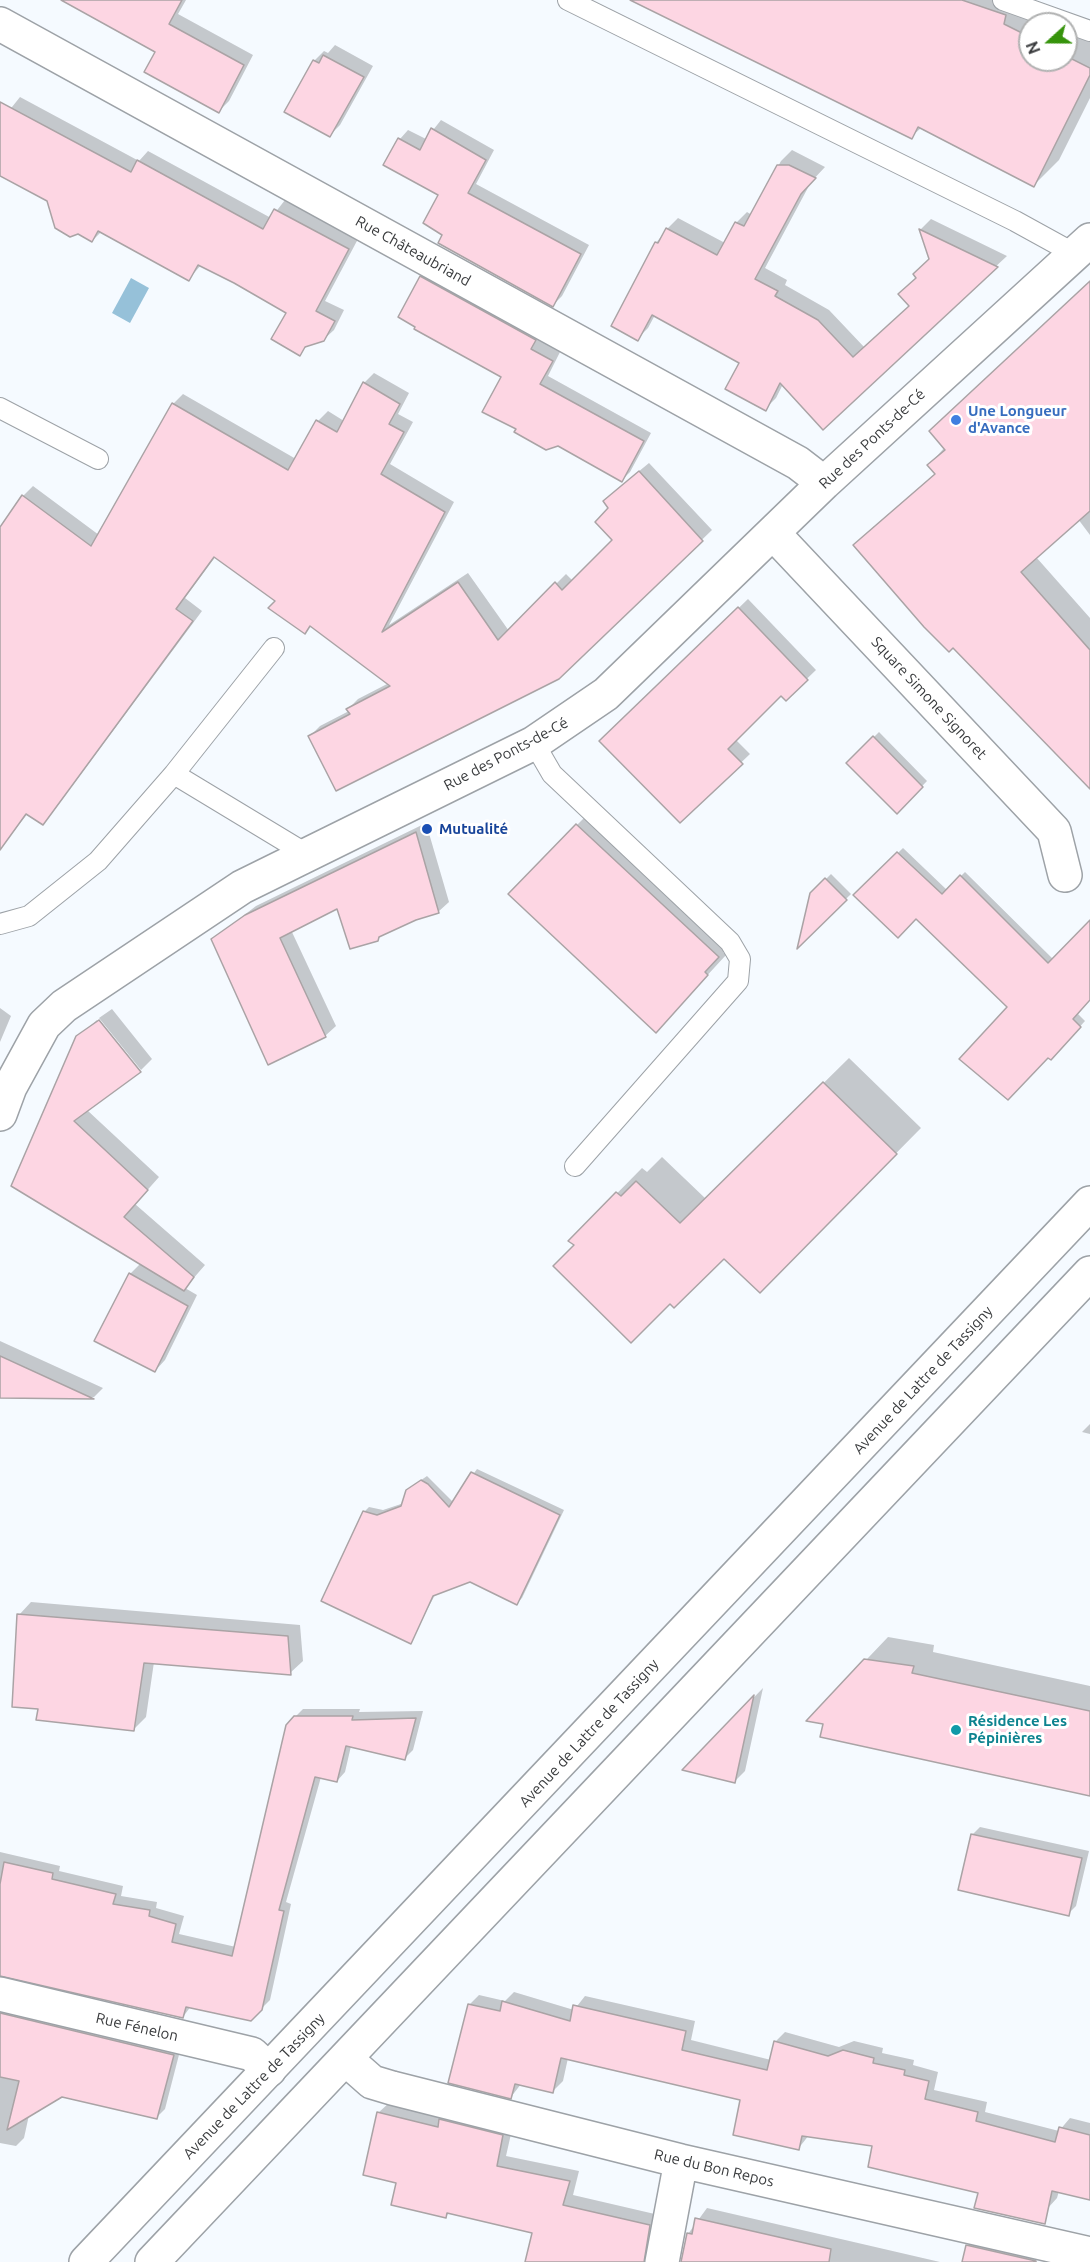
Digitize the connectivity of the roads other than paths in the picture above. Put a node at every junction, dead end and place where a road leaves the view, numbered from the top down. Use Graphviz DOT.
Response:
graph roads {
  1 [pos="568,0"];
  2 [pos="1003,0"];
  3 [pos="0,24"];
  4 [pos="1090,31"];
  5 [pos="1084,249"];
  6 [pos="0,408"];
  7 [pos="98,459"];
  8 [pos="824,483"];
  9 [pos="773,533"];
  10 [pos="274,648"];
  11 [pos="534,743"];
  12 [pos="174,774"];
  13 [pos="308,855"];
  14 [pos="1065,875"];
  15 [pos="0,924"];
  16 [pos="3,1094"];
  17 [pos="575,1166"];
  18 [pos="1090,1203"];
  19 [pos="1090,1273"];
  20 [pos="0,1994"];
  21 [pos="347,2060"];
  22 [pos="269,2070"];
  23 [pos="681,2161"];
  24 [pos="1086,2256"];
  25 [pos="86,2262"];
  26 [pos="152,2262"];
  27 [pos="662,2262"];
  1 -- 5 [label="lane"];
  2 -- 4 [label="lane"];
  3 -- 8 [label="street, Rue Châteaubriand"];
  5 -- 8 [label="street, Rue des Ponts-de-Cé"];
  6 -- 7 [label="lane"];
  8 -- 9 [label="street, Rue des Ponts-de-Cé"];
  9 -- 11 [label="street, Rue des Ponts-de-Cé"];
  9 -- 14 [label="street, Square Simone Signoret"];
  10 -- 12 [label="lane"];
  11 -- 13 [label="street, Rue des Ponts-de-Cé"];
  11 -- 17 [label="lane"];
  12 -- 13 [label="lane"];
  12 -- 15 [label="lane"];
  13 -- 16 [label="street, Rue des Ponts-de-Cé"];
  18 -- 22 [label="street, Avenue de Lattre de Tassigny"];
  19 -- 21 [label="street"];
  20 -- 22 [label="street, Rue Fénelon"];
  21 -- 23 [label="street, Rue du Bon Repos"];
  21 -- 26 [label="street"];
  22 -- 25 [label="street, Avenue de Lattre de Tassigny"];
  23 -- 24 [label="street, Rue du Bon Repos"];
  23 -- 27 [label="street"];
}
